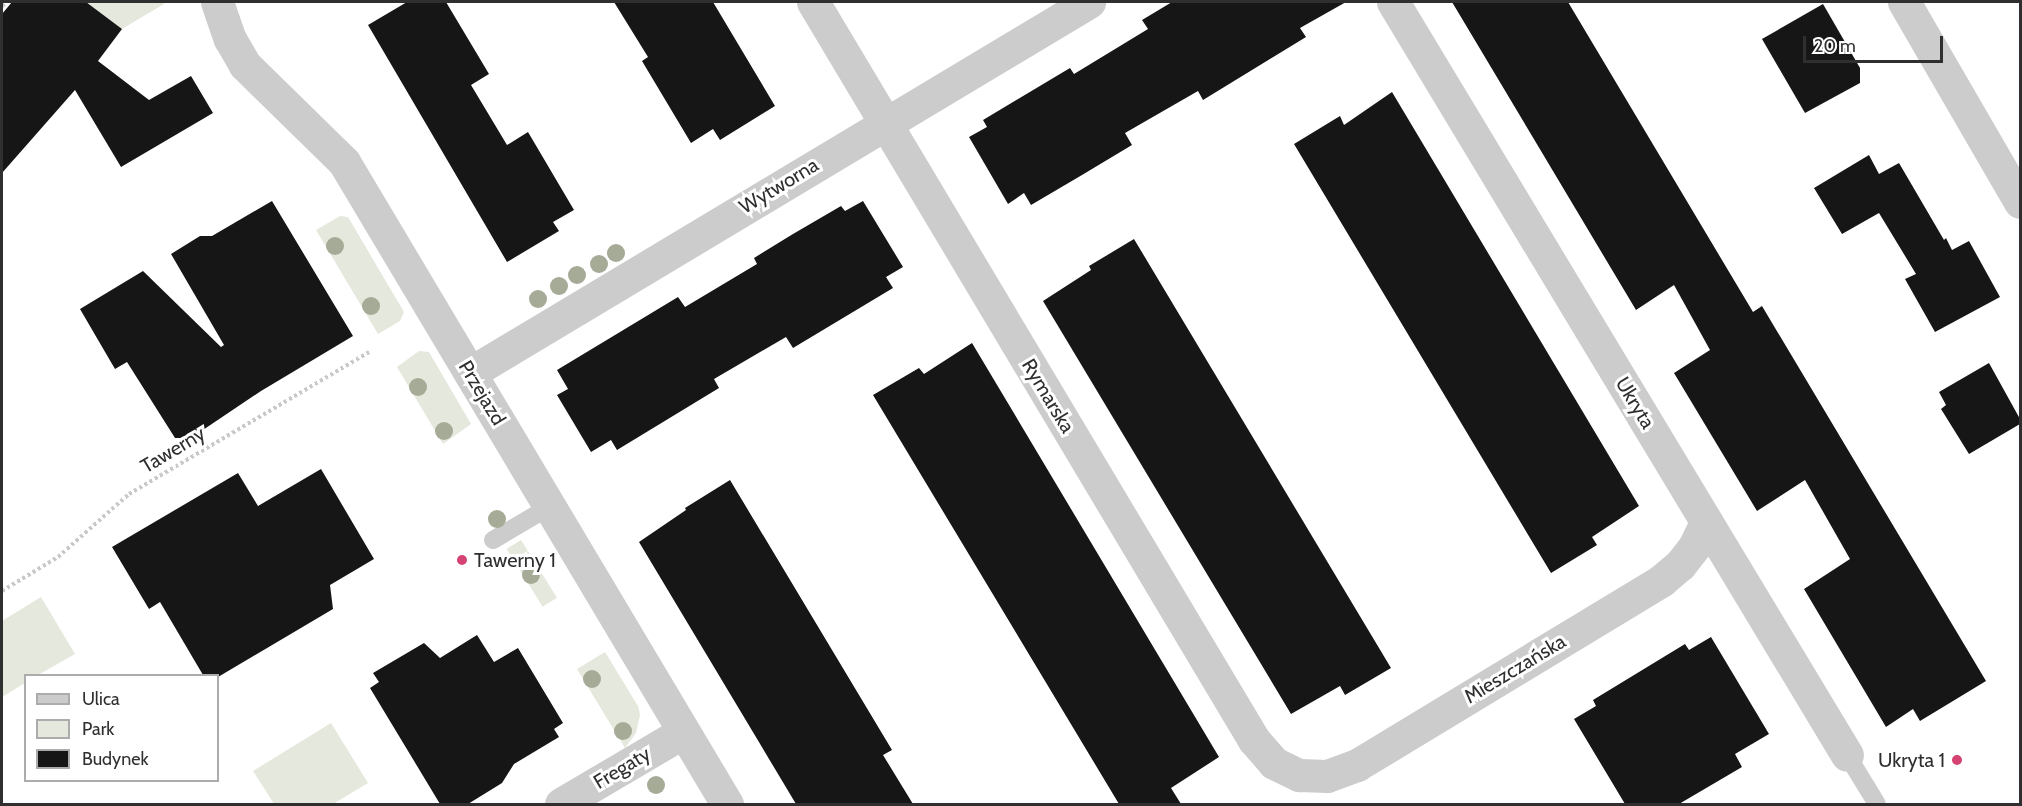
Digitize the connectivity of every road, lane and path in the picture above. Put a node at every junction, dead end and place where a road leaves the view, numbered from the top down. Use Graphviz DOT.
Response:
graph roads {
  1 [pos="6,2"];
  2 [pos="217,2"];
  3 [pos="813,2"];
  4 [pos="1089,2"];
  5 [pos="1393,2"];
  6 [pos="1904,2"];
  7 [pos="2,6"];
  8 [pos="885,123"];
  9 [pos="2020,202"];
  10 [pos="371,351"];
  11 [pos="470,373"];
  12 [pos="549,507"];
  13 [pos="1706,522"];
  14 [pos="493,540"];
  15 [pos="2,591"];
  16 [pos="683,732"];
  17 [pos="1847,755"];
  18 [pos="1299,775"];
  19 [pos="561,804"];
  20 [pos="727,804"];
  21 [pos="1877,804"];
  1 -- 7 [label="path"];
  2 -- 11 [label="street, Przejazd"];
  3 -- 8 [label="street, Rymarska"];
  4 -- 8 [label="street, Wytworna"];
  5 -- 13 [label="street, Ukryta"];
  6 -- 9 [label="street"];
  8 -- 11 [label="street, Wytworna"];
  8 -- 18 [label="street, Rymarska"];
  10 -- 15 [label="path, Tawerny"];
  11 -- 12 [label="street, Przejazd"];
  12 -- 14 [label="lane"];
  12 -- 16 [label="street, Przejazd"];
  13 -- 17 [label="street, Ukryta"];
  13 -- 18 [label="street, Mieszczańska"];
  16 -- 19 [label="street, Fregaty"];
  16 -- 20 [label="street, Przejazd"];
  17 -- 21 [label="lane, Ukryta"];
}
